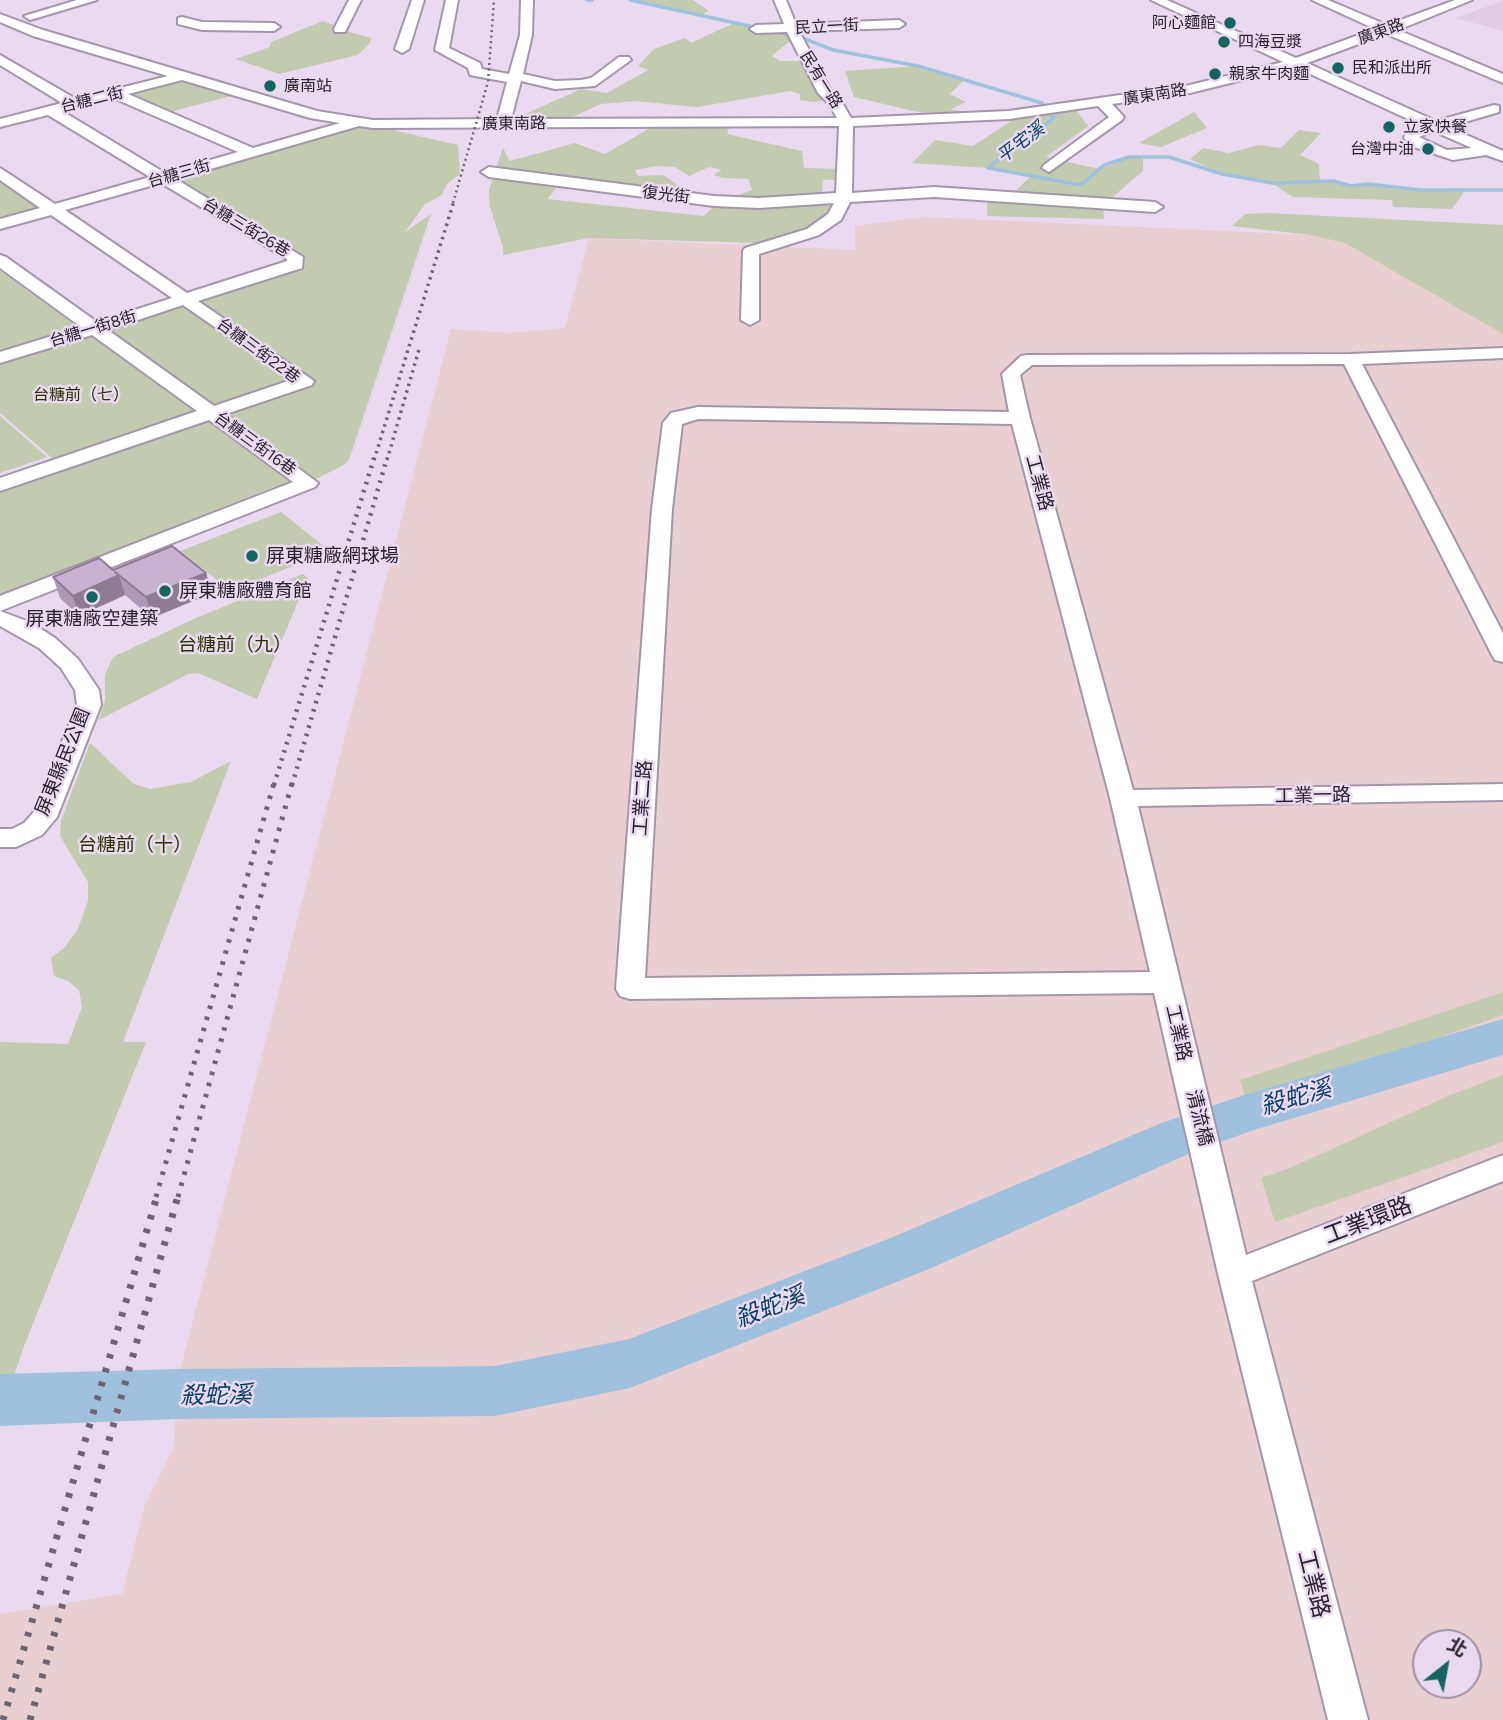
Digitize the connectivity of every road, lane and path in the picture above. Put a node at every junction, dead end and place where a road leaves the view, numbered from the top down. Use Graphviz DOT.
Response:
graph roads {
  1 [pos="91,0"];
  2 [pos="355,0"];
  3 [pos="418,0"];
  4 [pos="453,0"];
  5 [pos="527,0"];
  6 [pos="779,0"];
  7 [pos="1157,0"];
  8 [pos="1318,0"];
  9 [pos="1466,0"];
  10 [pos="30,16"];
  11 [pos="0,18"];
  12 [pos="182,21"];
  13 [pos="899,24"];
  14 [pos="274,27"];
  15 [pos="340,29"];
  16 [pos="756,29"];
  17 [pos="1387,29"];
  18 [pos="796,37"];
  19 [pos="402,49"];
  20 [pos="0,59"];
  21 [pos="624,60"];
  22 [pos="1296,63"];
  23 [pos="184,75"];
  24 [pos="515,77"];
  25 [pos="1503,79"];
  26 [pos="116,94"];
  27 [pos="1103,103"];
  28 [pos="74,104"];
  29 [pos="8,105"];
  30 [pos="1500,107"];
  31 [pos="50,110"];
  32 [pos="1048,111"];
  33 [pos="25,117"];
  34 [pos="358,122"];
  35 [pos="846,122"];
  36 [pos="0,123"];
  37 [pos="503,124"];
  38 [pos="1433,126"];
  39 [pos="1487,150"];
  40 [pos="253,153"];
  41 [pos="1503,157"];
  42 [pos="1049,167"];
  43 [pos="489,172"];
  44 [pos="0,173"];
  45 [pos="164,179"];
  46 [pos="844,199"];
  47 [pos="1155,207"];
  48 [pos="54,210"];
  49 [pos="0,224"];
  50 [pos="0,260"];
  51 [pos="187,300"];
  52 [pos="750,320"];
  53 [pos="97,329"];
  54 [pos="1503,354"];
  55 [pos="0,358"];
  56 [pos="1350,359"];
  57 [pos="212,413"];
  58 [pos="1020,418"];
  59 [pos="0,485"];
  60 [pos="0,604"];
  61 [pos="0,618"];
  62 [pos="1503,654"];
  63 [pos="1503,792"];
  64 [pos="1123,798"];
  65 [pos="0,838"];
  66 [pos="1166,982"];
  67 [pos="1188,1074"];
  68 [pos="1210,1162"];
  69 [pos="1503,1168"];
  70 [pos="1234,1274"];
  71 [pos="1348,1720"];
  1 -- 10 [label="street"];
  2 -- 15 [label="street"];
  3 -- 19 [label="street"];
  4 -- 24 [label="street"];
  5 -- 24 [label="street"];
  6 -- 18 [label="street, 民有一路"];
  7 -- 22 [label="street"];
  8 -- 17 [label="street"];
  9 -- 17 [label="street, 廣東路"];
  11 -- 23 [label="street, 廣東南路"];
  12 -- 14 [label="street"];
  13 -- 18 [label="street, 民立一街"];
  16 -- 18 [label="street, 民立一街"];
  17 -- 22 [label="street, 廣東路"];
  17 -- 25 [label="street"];
  18 -- 35 [label="street, 民有一路"];
  20 -- 28 [label="street"];
  21 -- 24 [label="street"];
  22 -- 27 [label="street, 廣東南路"];
  22 -- 38 [label="street"];
  23 -- 26 [label="street, 台糖二街"];
  23 -- 34 [label="street, 廣東南路"];
  24 -- 37 [label="street"];
  26 -- 28 [label="street, 台糖二街"];
  26 -- 40 [label="street"];
  27 -- 32 [label="street, 廣東南路"];
  27 -- 42 [label="street"];
  28 -- 31 [label="street, 台糖二街"];
  29 -- 33 [label="street"];
  30 -- 38 [label="street"];
  31 -- 33 [label="street, 台糖二街"];
  31 -- 45 [label="street"];
  32 -- 35 [label="street, 廣東南路"];
  33 -- 36 [label="street, 台糖二街"];
  34 -- 37 [label="street, 廣東南路"];
  34 -- 40 [label="street, 台糖三街"];
  35 -- 37 [label="street, 廣東南路"];
  35 -- 46 [label="street"];
  38 -- 39 [label="street"];
  38 -- 39 [label="street"];
  39 -- 41 [label="street"];
  40 -- 45 [label="street, 台糖三街"];
  43 -- 46 [label="street, 復光街"];
  44 -- 48 [label="street, 台糖三街22巷"];
  45 -- 48 [label="street, 台糖三街"];
  45 -- 51 [label="street, 台糖三街26巷"];
  46 -- 47 [label="street, 復光街"];
  46 -- 52 [label="street"];
  48 -- 49 [label="street, 台糖三街"];
  48 -- 51 [label="street, 台糖三街22巷"];
  50 -- 53 [label="street, 台糖三街16巷"];
  51 -- 53 [label="street, 台糖一街8街"];
  51 -- 57 [label="street, 台糖三街22巷"];
  53 -- 55 [label="street, 台糖一街8街"];
  53 -- 57 [label="street, 台糖三街16巷"];
  54 -- 56 [label="street, 工業路"];
  56 -- 58 [label="street, 工業路"];
  56 -- 62 [label="street"];
  57 -- 59 [label="street, 台糖三街22巷"];
  57 -- 60 [label="street, 台糖三街16巷"];
  58 -- 64 [label="street, 工業路"];
  58 -- 66 [label="street, 工業二路"];
  61 -- 65 [label="street, 屏東縣民公園"];
  63 -- 64 [label="street, 工業一路"];
  64 -- 66 [label="street, 工業路"];
  66 -- 67 [label="street, 工業路"];
  67 -- 68 [label="street, 清流橋"];
  68 -- 70 [label="street, 工業路"];
  69 -- 70 [label="street, 工業環路"];
  70 -- 71 [label="street, 工業路"];
}
